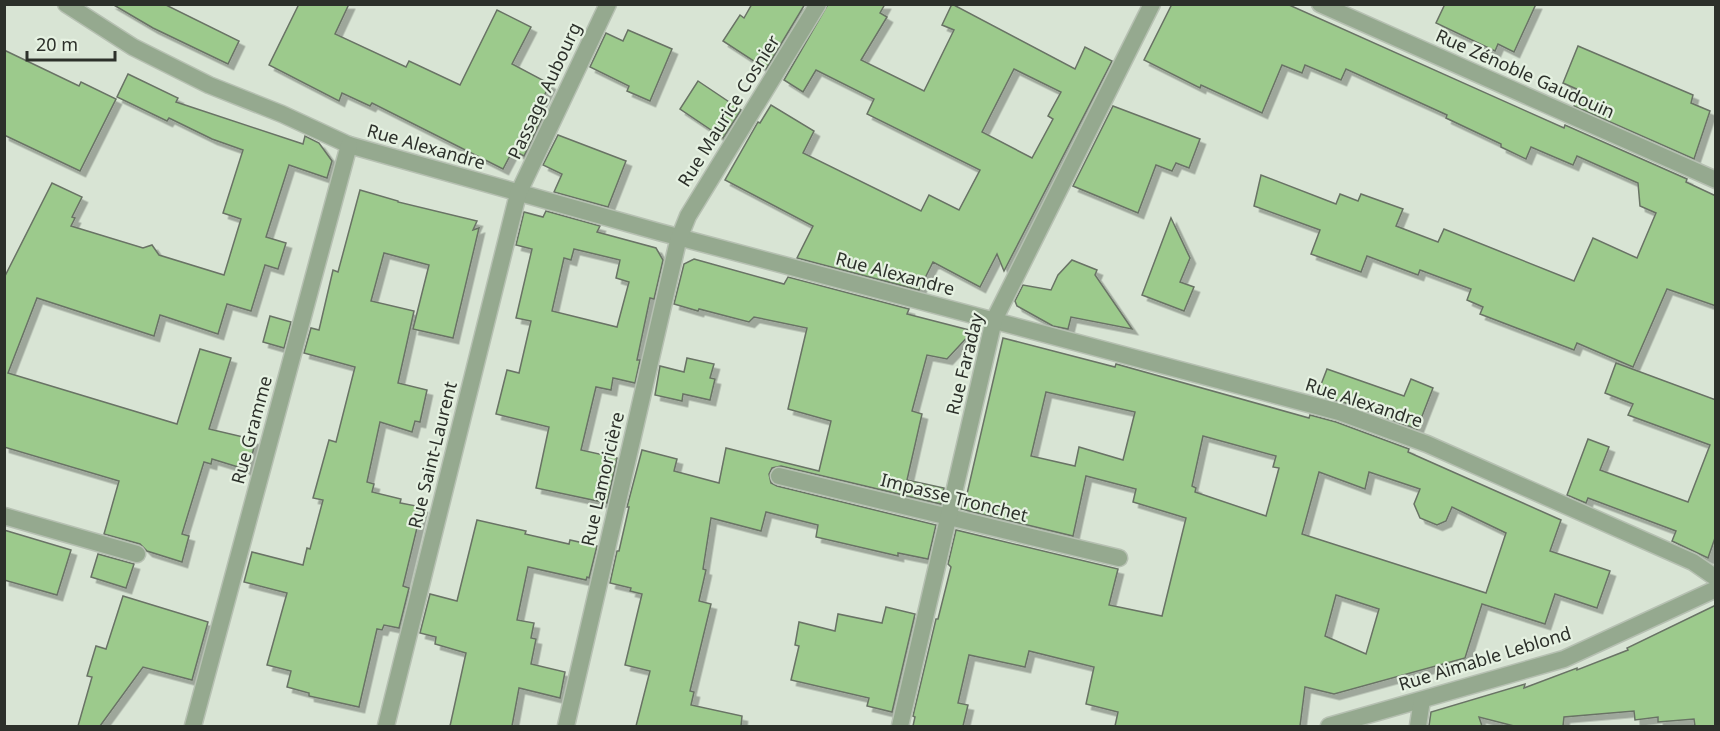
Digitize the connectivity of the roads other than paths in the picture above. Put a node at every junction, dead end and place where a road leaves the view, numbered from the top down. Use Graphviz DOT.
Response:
graph roads {
  1 [pos="66,4"];
  2 [pos="608,4"];
  3 [pos="818,4"];
  4 [pos="1152,4"];
  5 [pos="1320,4"];
  6 [pos="350,145"];
  7 [pos="1716,180"];
  8 [pos="518,194"];
  9 [pos="679,239"];
  10 [pos="994,320"];
  11 [pos="779,476"];
  12 [pos="4,516"];
  13 [pos="949,517"];
  14 [pos="136,554"];
  15 [pos="1119,558"];
  16 [pos="1716,578"];
  17 [pos="1716,589"];
  18 [pos="1422,700"];
  19 [pos="193,726"];
  20 [pos="386,726"];
  21 [pos="567,726"];
  22 [pos="900,726"];
  23 [pos="1329,726"];
  24 [pos="1418,726"];
  1 -- 6 [label="street, Rue Alexandre"];
  2 -- 8 [label="street, Passage Aubourg"];
  3 -- 9 [label="street, Rue Maurice Cosnier"];
  4 -- 10 [label="street, Rue Faraday"];
  5 -- 7 [label="street, Rue Zénoble Gaudouin"];
  6 -- 8 [label="street, Rue Alexandre"];
  6 -- 19 [label="street, Rue Gramme"];
  8 -- 9 [label="street, Rue Alexandre"];
  8 -- 20 [label="street, Rue Saint-Laurent"];
  9 -- 10 [label="street, Rue Alexandre"];
  9 -- 21 [label="street, Rue Lamoricière"];
  10 -- 13 [label="street, Rue Faraday"];
  10 -- 16 [label="street, Rue Alexandre"];
  11 -- 13 [label="street, Impasse Tronchet"];
  12 -- 14 [label="street"];
  13 -- 15 [label="street, Impasse Tronchet"];
  13 -- 22 [label="street, Rue Faraday"];
  17 -- 18 [label="street, Rue Aimable Leblond"];
  18 -- 23 [label="street, Rue Aimable Leblond"];
  18 -- 24 [label="street"];
}
